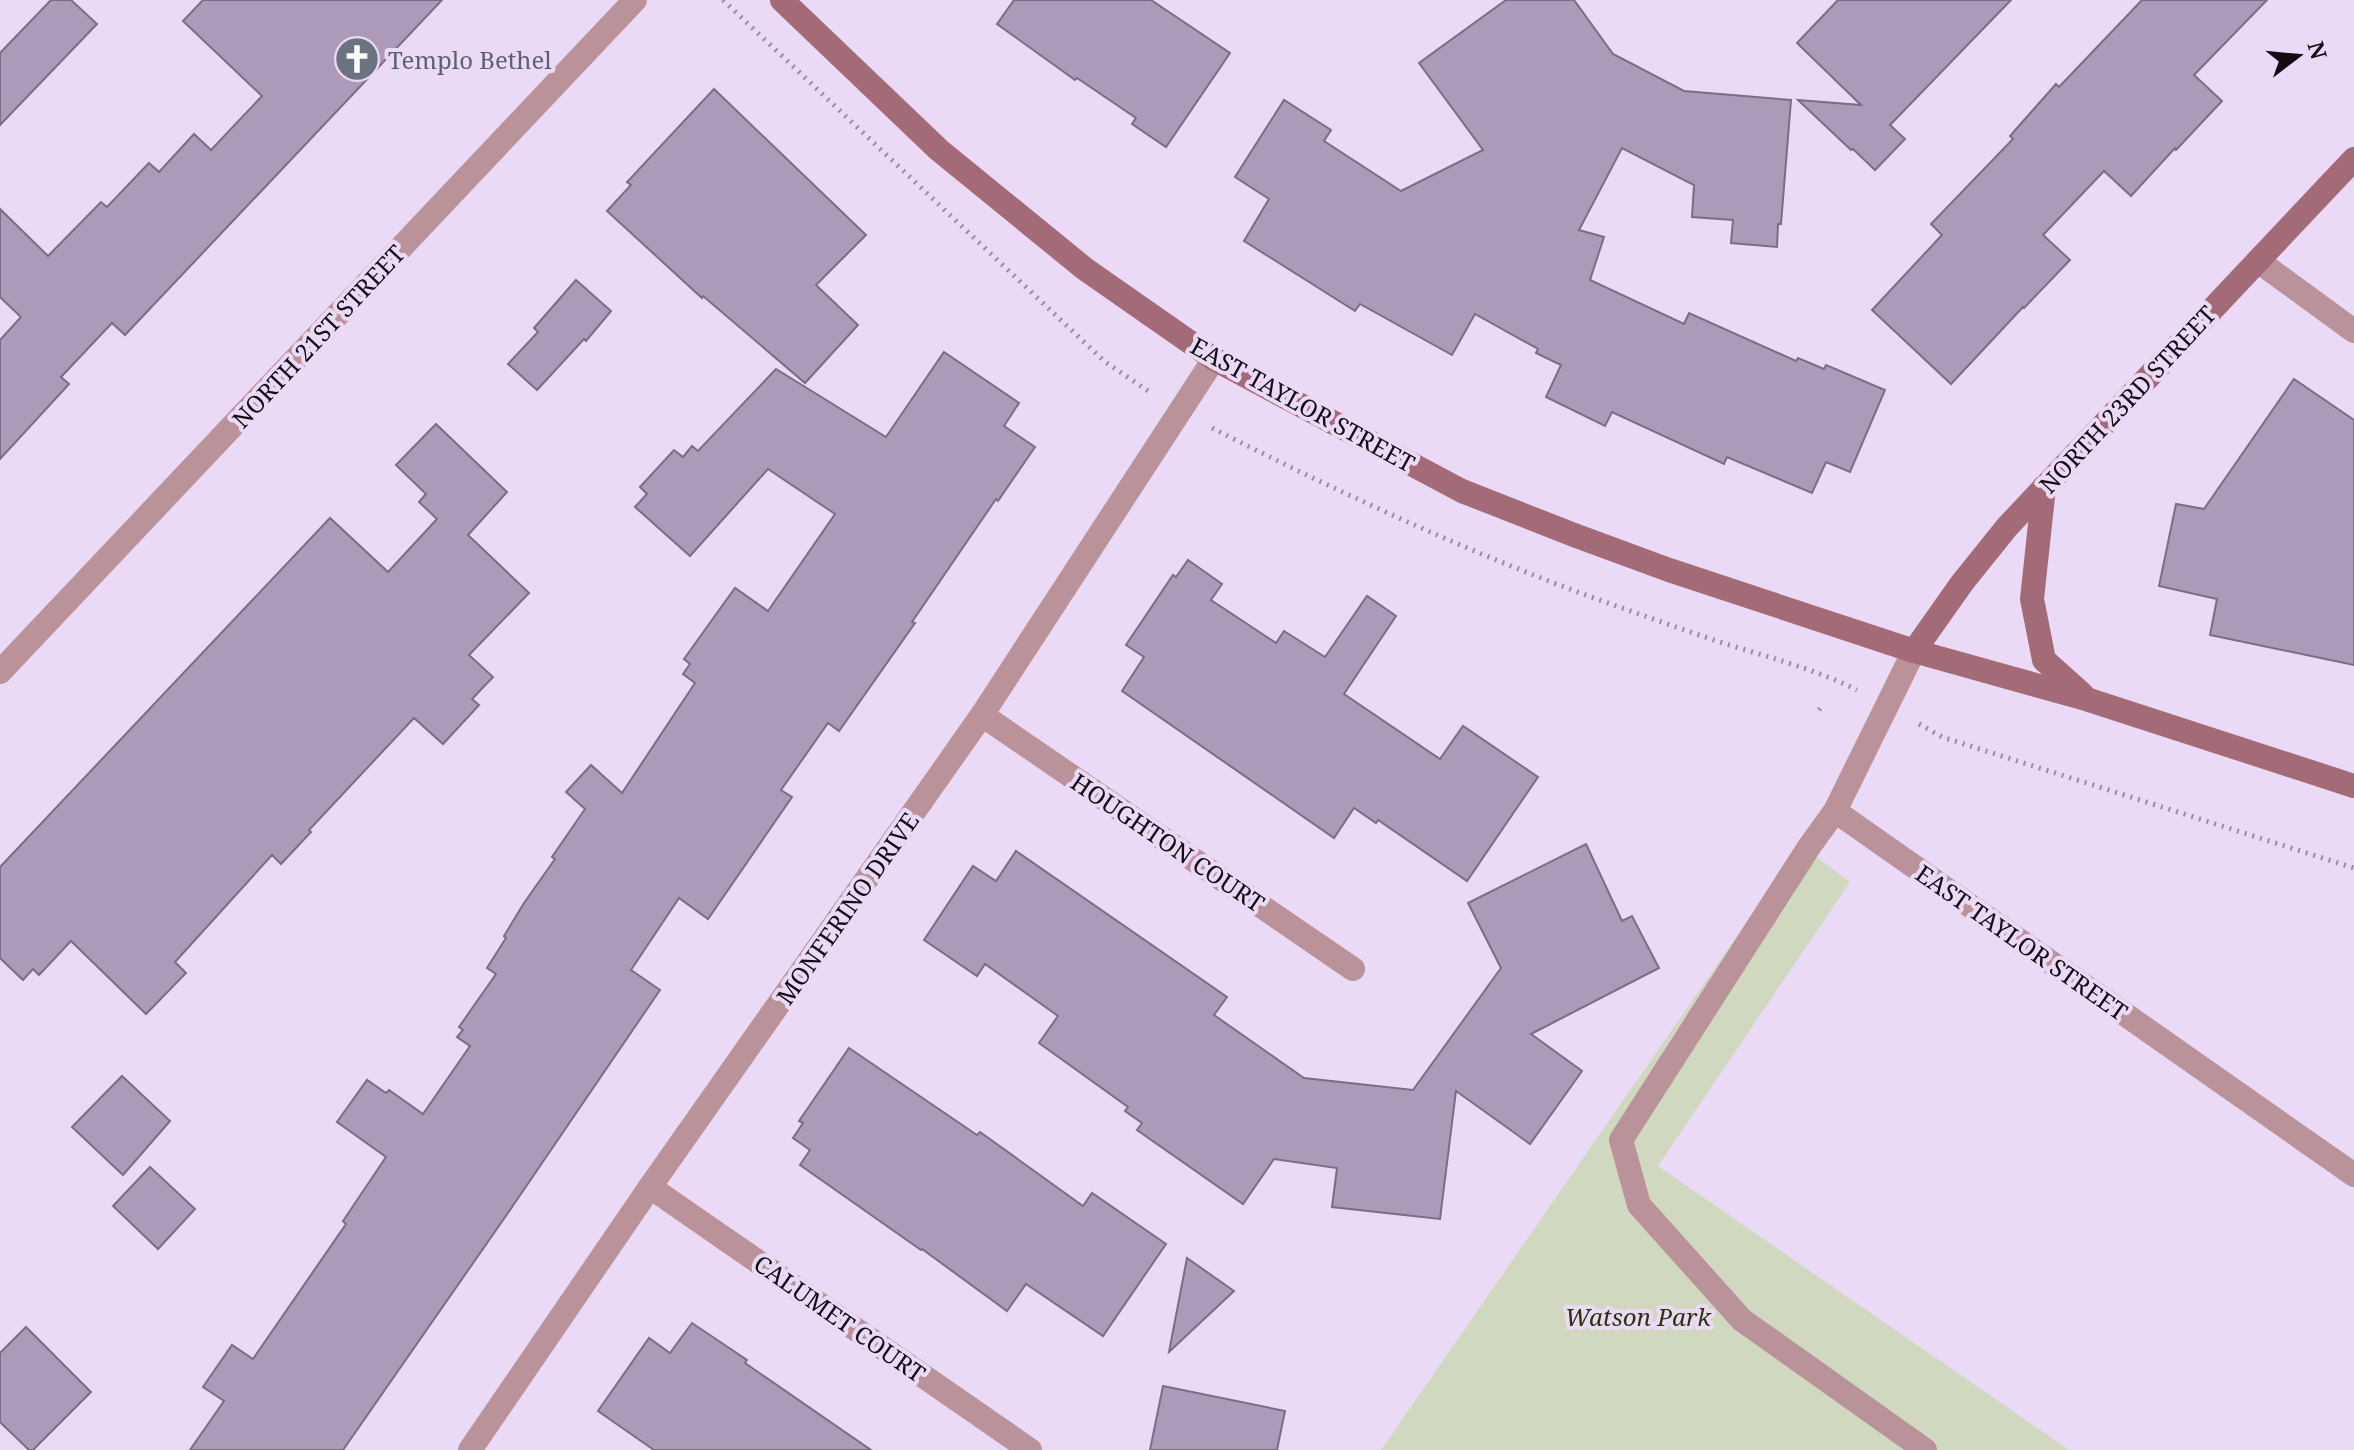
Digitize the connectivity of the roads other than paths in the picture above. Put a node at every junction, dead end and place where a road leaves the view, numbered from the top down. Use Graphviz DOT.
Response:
graph roads {
  1 [pos="635,0"];
  2 [pos="782,0"];
  3 [pos="2354,159"];
  4 [pos="2258,261"];
  5 [pos="2354,331"];
  6 [pos="1214,359"];
  7 [pos="2044,487"];
  8 [pos="1914,651"];
  9 [pos="0,672"];
  10 [pos="2086,699"];
  11 [pos="982,715"];
  12 [pos="2354,786"];
  13 [pos="1835,811"];
  14 [pos="1353,969"];
  15 [pos="2354,1175"];
  16 [pos="650,1187"];
  17 [pos="470,1450"];
  18 [pos="1030,1450"];
  19 [pos="1925,1450"];
  1 -- 9 [label="street, NORTH 21ST STREET"];
  2 -- 6 [label="main road, EAST TAYLOR STREET"];
  3 -- 4 [label="main road, NORTH 23RD STREET"];
  4 -- 5 [label="street"];
  4 -- 7 [label="main road, NORTH 23RD STREET"];
  6 -- 8 [label="main road, EAST TAYLOR STREET"];
  6 -- 11 [label="street, MONFERINO DRIVE"];
  7 -- 8 [label="main road, NORTH 23RD STREET"];
  7 -- 10 [label="main road"];
  8 -- 10 [label="main road, EAST TAYLOR STREET"];
  8 -- 13 [label="street"];
  10 -- 12 [label="main road, EAST TAYLOR STREET"];
  11 -- 14 [label="street, HOUGHTON COURT"];
  11 -- 16 [label="street, MONFERINO DRIVE"];
  13 -- 15 [label="street, EAST TAYLOR STREET"];
  13 -- 19 [label="street"];
  16 -- 17 [label="street, MONFERINO DRIVE"];
  16 -- 18 [label="street, CALUMET COURT"];
}
